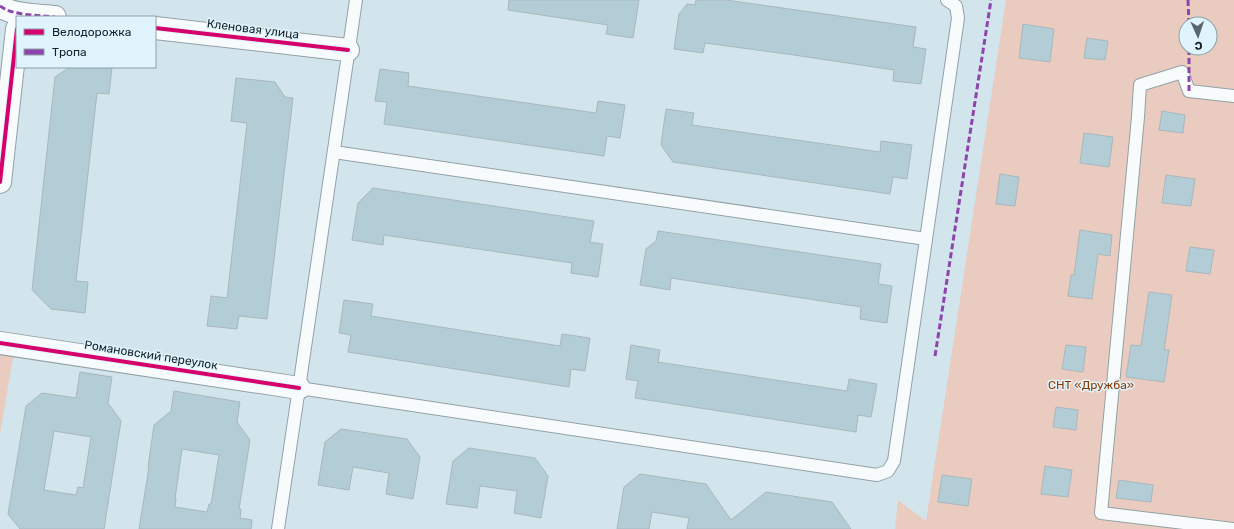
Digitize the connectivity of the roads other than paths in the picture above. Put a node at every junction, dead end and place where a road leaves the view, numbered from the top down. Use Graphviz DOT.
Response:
graph roads {
  1 [pos="356,0"];
  2 [pos="947,0"];
  3 [pos="14,16"];
  4 [pos="156,28"];
  5 [pos="348,50"];
  6 [pos="1234,96"];
  7 [pos="334,152"];
  8 [pos="0,182"];
  9 [pos="926,239"];
  10 [pos="0,343"];
  11 [pos="299,388"];
  12 [pos="278,529"];
  13 [pos="1234,529"];
  1 -- 5 [label="lane"];
  2 -- 9 [label="lane"];
  3 -- 8 [label="street"];
  4 -- 5 [label="street, Кленовая улица"];
  5 -- 7 [label="lane"];
  6 -- 13 [label="lane"];
  7 -- 9 [label="lane"];
  7 -- 11 [label="lane"];
  9 -- 11 [label="lane"];
  10 -- 11 [label="street, Романовский переулок"];
  11 -- 12 [label="lane"];
}
